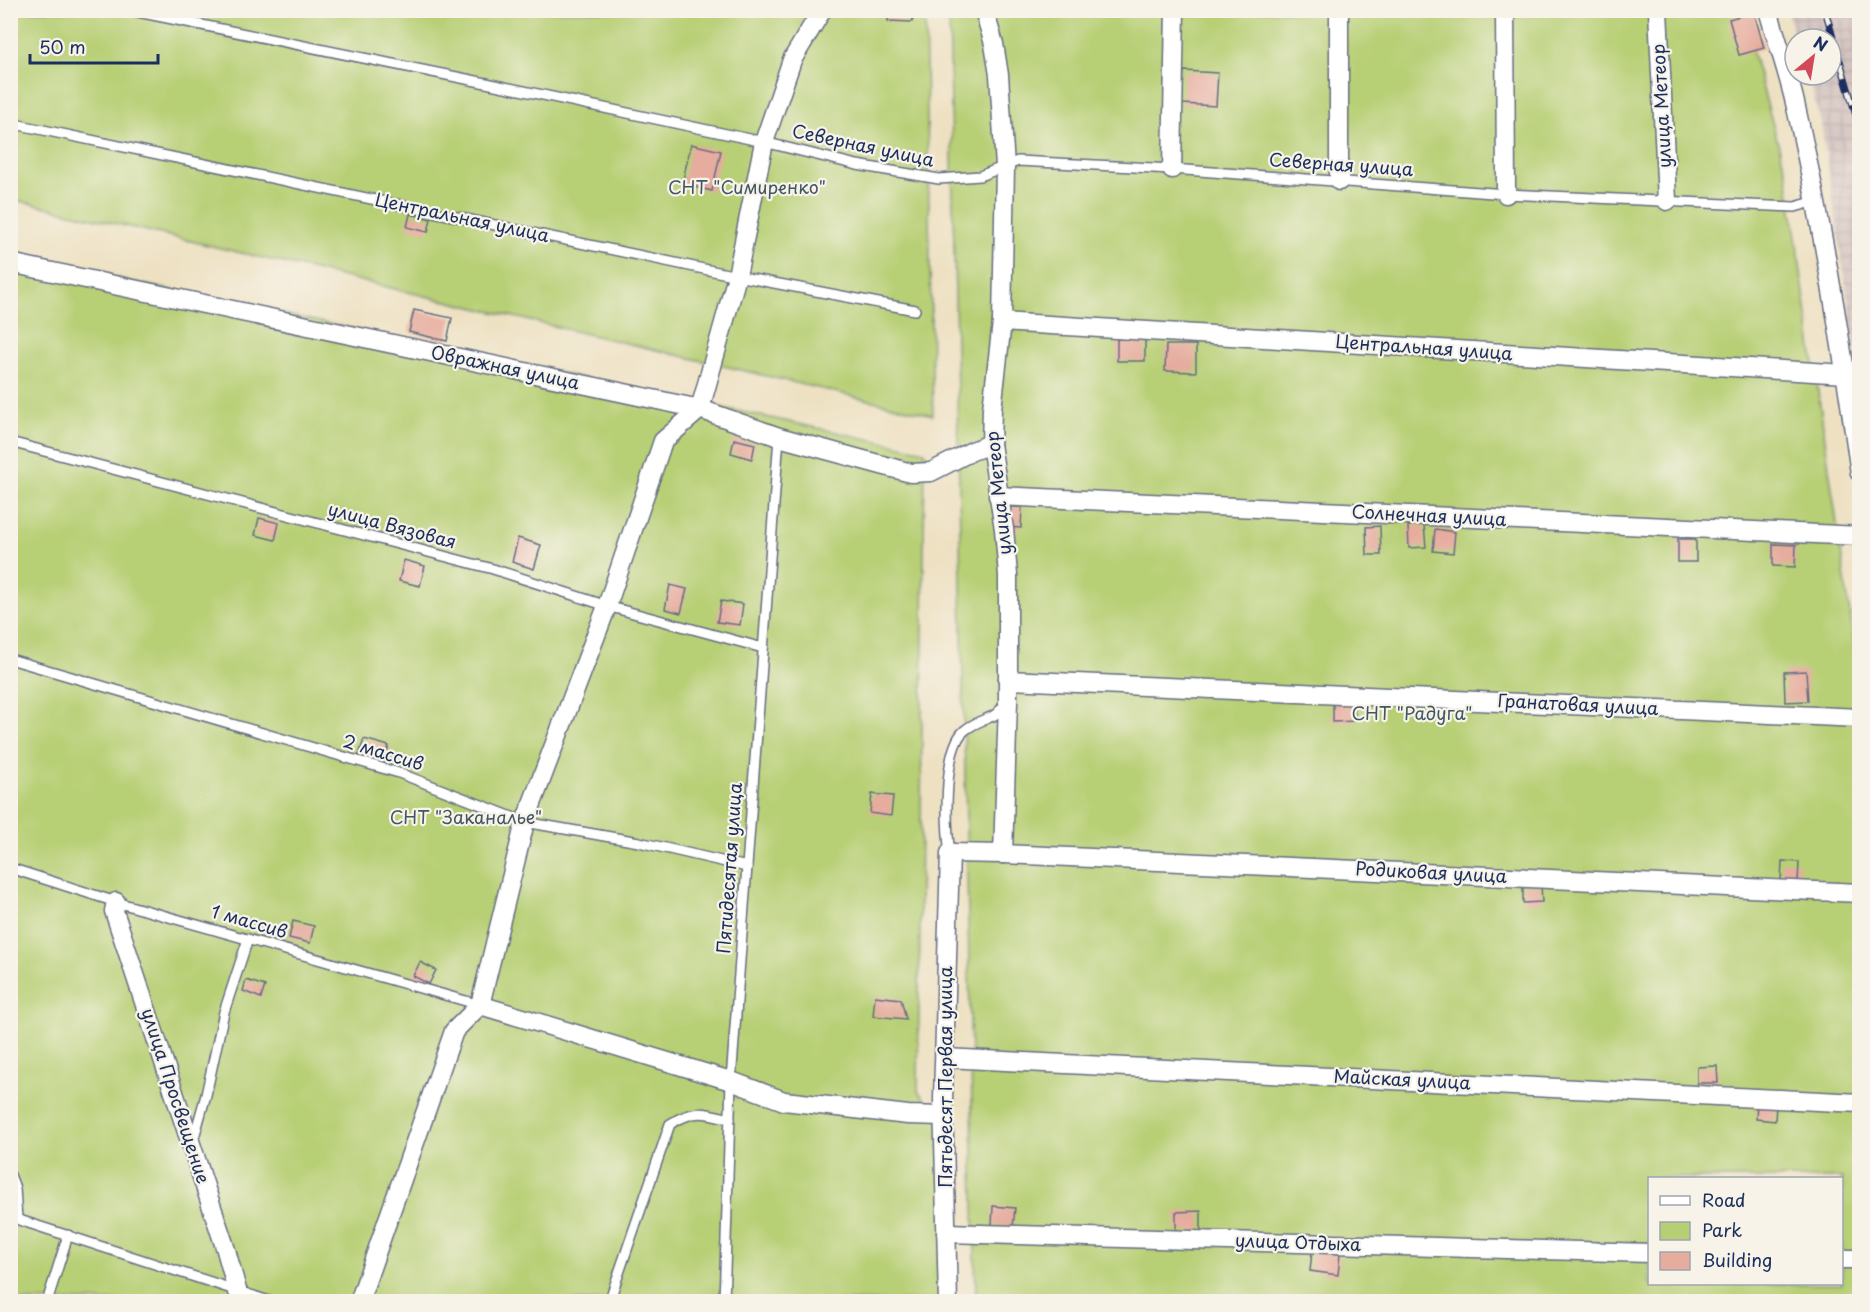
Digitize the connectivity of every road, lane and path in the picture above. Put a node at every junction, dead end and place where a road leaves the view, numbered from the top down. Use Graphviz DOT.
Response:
graph roads {
  1 [pos="128,10"];
  2 [pos="822,10"];
  3 [pos="984,10"];
  4 [pos="1175,10"];
  5 [pos="1340,10"];
  6 [pos="1505,10"];
  7 [pos="1658,10"];
  8 [pos="1768,10"];
  9 [pos="10,123"];
  10 [pos="764,142"];
  11 [pos="1005,167"];
  12 [pos="1172,169"];
  13 [pos="1339,181"];
  14 [pos="1506,194"];
  15 [pos="1667,201"];
  16 [pos="1816,201"];
  17 [pos="10,263"];
  18 [pos="737,276"];
  19 [pos="915,310"];
  20 [pos="1002,322"];
  21 [pos="1846,374"];
  22 [pos="700,410"];
  23 [pos="779,437"];
  24 [pos="10,442"];
  25 [pos="991,444"];
  26 [pos="1860,473"];
  27 [pos="998,496"];
  28 [pos="1860,536"];
  29 [pos="607,606"];
  30 [pos="763,648"];
  31 [pos="10,659"];
  32 [pos="1008,680"];
  33 [pos="1008,702"];
  34 [pos="1860,718"];
  35 [pos="525,822"];
  36 [pos="950,853"];
  37 [pos="1003,854"];
  38 [pos="747,867"];
  39 [pos="10,868"];
  40 [pos="1860,893"];
  41 [pos="116,902"];
  42 [pos="248,939"];
  43 [pos="480,1005"];
  44 [pos="945,1058"];
  45 [pos="731,1081"];
  46 [pos="1860,1103"];
  47 [pos="943,1116"];
  48 [pos="730,1119"];
  49 [pos="191,1146"];
  50 [pos="10,1175"];
  51 [pos="14,1218"];
  52 [pos="946,1233"];
  53 [pos="68,1235"];
  54 [pos="1648,1253"];
  55 [pos="1843,1259"];
  56 [pos="1860,1260"];
  57 [pos="237,1290"];
  58 [pos="47,1302"];
  59 [pos="272,1302"];
  60 [pos="359,1302"];
  61 [pos="609,1302"];
  62 [pos="724,1302"];
  63 [pos="948,1302"];
  1 -- 10 [label="lane, Северная улица"];
  2 -- 10 [label="street"];
  3 -- 11 [label="street, улица Метеор"];
  4 -- 12 [label="street"];
  5 -- 13 [label="street"];
  6 -- 14 [label="street"];
  7 -- 15 [label="street, улица Метеор"];
  8 -- 16 [label="street"];
  9 -- 18 [label="lane, Центральная улица"];
  10 -- 11 [label="lane, Северная улица"];
  10 -- 18 [label="street"];
  11 -- 12 [label="lane, Северная улица"];
  11 -- 20 [label="street, улица Метеор"];
  12 -- 13 [label="lane, Северная улица"];
  13 -- 14 [label="lane, Северная улица"];
  14 -- 15 [label="lane, Северная улица"];
  15 -- 16 [label="lane, Северная улица"];
  16 -- 21 [label="street"];
  17 -- 22 [label="street, Овражная улица"];
  18 -- 19 [label="lane, Центральная улица"];
  18 -- 22 [label="street"];
  20 -- 21 [label="street, Центральная улица"];
  20 -- 25 [label="street, улица Метеор"];
  21 -- 26 [label="street"];
  22 -- 23 [label="street, Овражная улица"];
  22 -- 29 [label="street"];
  23 -- 25 [label="street, Овражная улица"];
  23 -- 30 [label="lane, Пятидесятая улица"];
  24 -- 29 [label="lane, улица Вязовая"];
  25 -- 27 [label="street, улица Метеор"];
  27 -- 28 [label="street, Солнечная улица"];
  27 -- 32 [label="street, улица Метеор"];
  29 -- 30 [label="lane, улица Вязовая"];
  29 -- 35 [label="street"];
  30 -- 38 [label="lane, Пятидесятая улица"];
  31 -- 35 [label="lane, 2 массив"];
  32 -- 33 [label="street, улица Метеор"];
  32 -- 34 [label="street, Гранатовая улица"];
  33 -- 36 [label="lane"];
  33 -- 37 [label="street, улица Метеор"];
  35 -- 38 [label="lane, 2 массив"];
  35 -- 43 [label="street"];
  36 -- 37 [label="street"];
  36 -- 44 [label="street, Пятьдесят Первая улица"];
  37 -- 40 [label="street, Родиковая улица"];
  38 -- 45 [label="lane, Пятидесятая улица"];
  39 -- 41 [label="lane, 1 массив"];
  41 -- 42 [label="lane, 1 массив"];
  41 -- 49 [label="street, улица Просвещение"];
  42 -- 43 [label="lane, 1 массив"];
  42 -- 49 [label="lane"];
  43 -- 45 [label="street"];
  43 -- 60 [label="street"];
  44 -- 46 [label="street, Майская улица"];
  44 -- 47 [label="street, Пятьдесят Первая улица"];
  45 -- 47 [label="street"];
  45 -- 48 [label="lane, Пятидесятая улица"];
  47 -- 52 [label="street, Пятьдесят Первая улица"];
  48 -- 61 [label="lane"];
  48 -- 62 [label="lane, Пятидесятая улица"];
  49 -- 57 [label="street, улица Просвещение"];
  50 -- 51 [label="lane"];
  51 -- 53 [label="lane"];
  52 -- 54 [label="street, улица Отдыха"];
  52 -- 63 [label="street, Пятьдесят Первая улица"];
  53 -- 57 [label="lane"];
  53 -- 58 [label="lane"];
  55 -- 56 [label="street"];
  57 -- 59 [label="lane"];
}
